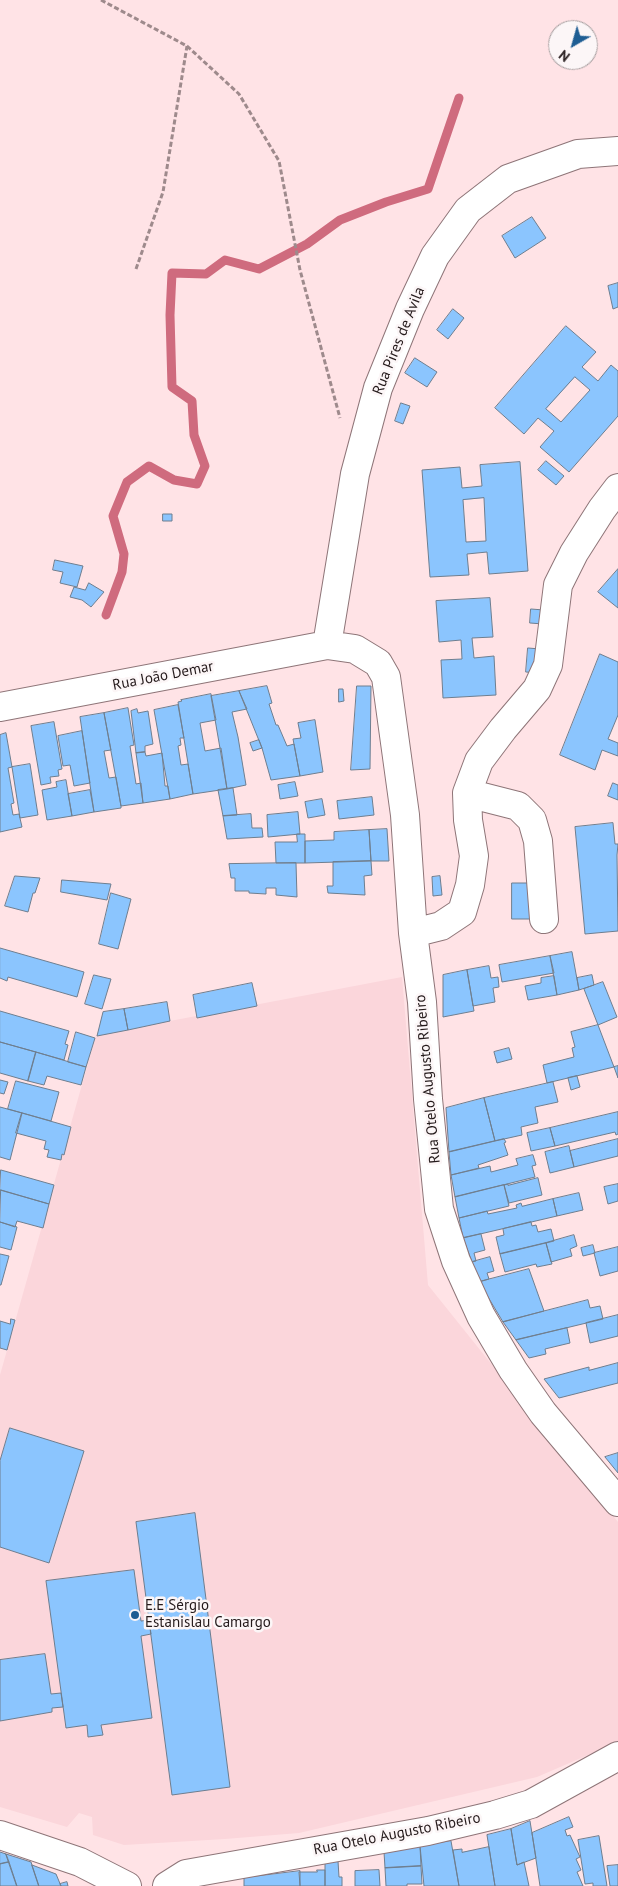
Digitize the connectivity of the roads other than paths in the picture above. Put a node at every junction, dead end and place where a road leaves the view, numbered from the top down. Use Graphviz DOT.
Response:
graph roads {
  1 [pos="618,151"];
  2 [pos="618,488"];
  3 [pos="327,645"];
  4 [pos="0,707"];
  5 [pos="467,793"];
  6 [pos="544,919"];
  7 [pos="413,933"];
  8 [pos="618,1502"];
  9 [pos="618,1756"];
  10 [pos="0,1835"];
  11 [pos="127,1886"];
  12 [pos="167,1886"];
  1 -- 3 [label="street, Rua Pires de Avila"];
  2 -- 5 [label="street"];
  3 -- 4 [label="street, Rua João Demar"];
  3 -- 7 [label="street, Rua Otelo Augusto Ribeiro"];
  5 -- 6 [label="street"];
  5 -- 7 [label="street"];
  7 -- 8 [label="street, Rua Otelo Augusto Ribeiro"];
  9 -- 12 [label="street, Rua Otelo Augusto Ribeiro"];
  10 -- 11 [label="street"];
}
